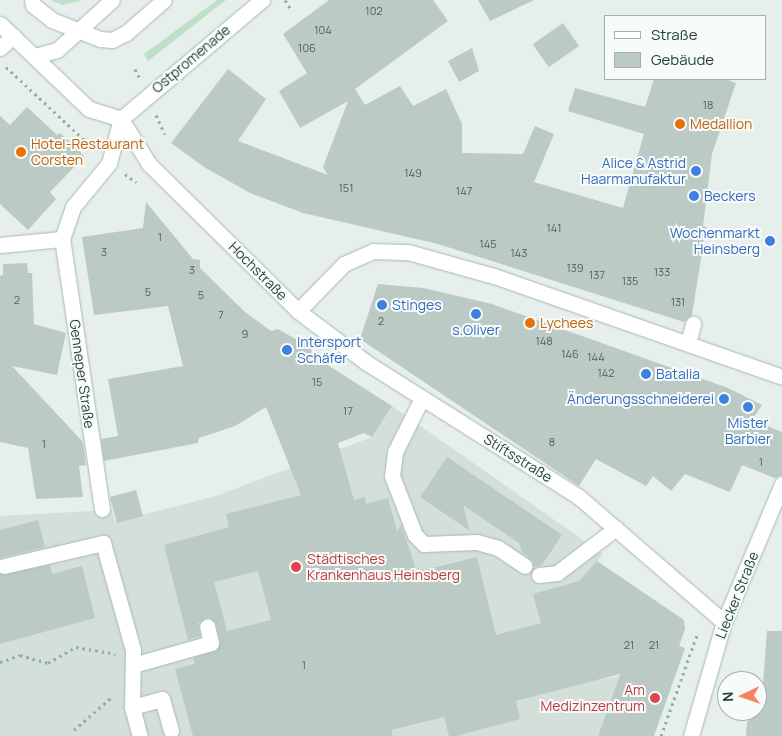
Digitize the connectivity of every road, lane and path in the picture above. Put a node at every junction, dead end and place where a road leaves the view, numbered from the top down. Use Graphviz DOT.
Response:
graph roads {
  1 [pos="32,0"];
  2 [pos="112,0"];
  3 [pos="164,0"];
  4 [pos="262,0"];
  5 [pos="285,0"];
  6 [pos="292,11"];
  7 [pos="0,24"];
  8 [pos="79,31"];
  9 [pos="13,36"];
  10 [pos="0,48"];
  11 [pos="35,56"];
  12 [pos="0,62"];
  13 [pos="121,119"];
  14 [pos="110,163"];
  15 [pos="62,240"];
  16 [pos="0,245"];
  17 [pos="298,311"];
  18 [pos="693,324"];
  19 [pos="688,343"];
  20 [pos="782,377"];
  21 [pos="422,398"];
  22 [pos="782,484"];
  23 [pos="102,509"];
  24 [pos="616,528"];
  25 [pos="4,566"];
  26 [pos="525,566"];
  27 [pos="539,575"];
  28 [pos="724,622"];
  29 [pos="207,626"];
  30 [pos="118,654"];
  31 [pos="0,662"];
  32 [pos="133,665"];
  33 [pos="117,693"];
  34 [pos="132,707"];
  35 [pos="74,730"];
  36 [pos="171,731"];
  37 [pos="140,736"];
  38 [pos="691,736"];
  1 -- 8 [label="street"];
  2 -- 8 [label="street"];
  3 -- 8 [label="street"];
  4 -- 13 [label="street, Ostpromenade"];
  5 -- 6 [label="path"];
  7 -- 9 [label="street"];
  8 -- 11 [label="street"];
  9 -- 10 [label="street"];
  9 -- 11 [label="street"];
  11 -- 13 [label="street"];
  12 -- 14 [label="path"];
  13 -- 14 [label="street, Genneper Straße"];
  13 -- 17 [label="street, Hochstraße"];
  14 -- 15 [label="street, Genneper Straße"];
  15 -- 16 [label="street"];
  15 -- 23 [label="street, Genneper Straße"];
  17 -- 19 [label="street, Hochstraße"];
  17 -- 21 [label="street, Stiftsstraße"];
  18 -- 19 [label="street"];
  19 -- 20 [label="street, Hochstraße"];
  21 -- 24 [label="street, Stiftsstraße"];
  21 -- 26 [label="street"];
  22 -- 28 [label="street, Liecker Straße"];
  24 -- 27 [label="street"];
  24 -- 28 [label="street, Stiftsstraße"];
  25 -- 32 [label="street"];
  28 -- 38 [label="street, Liecker Straße"];
  29 -- 32 [label="street"];
  30 -- 31 [label="path"];
  32 -- 34 [label="street"];
  33 -- 35 [label="path"];
  34 -- 36 [label="street"];
  34 -- 37 [label="street"];
}
